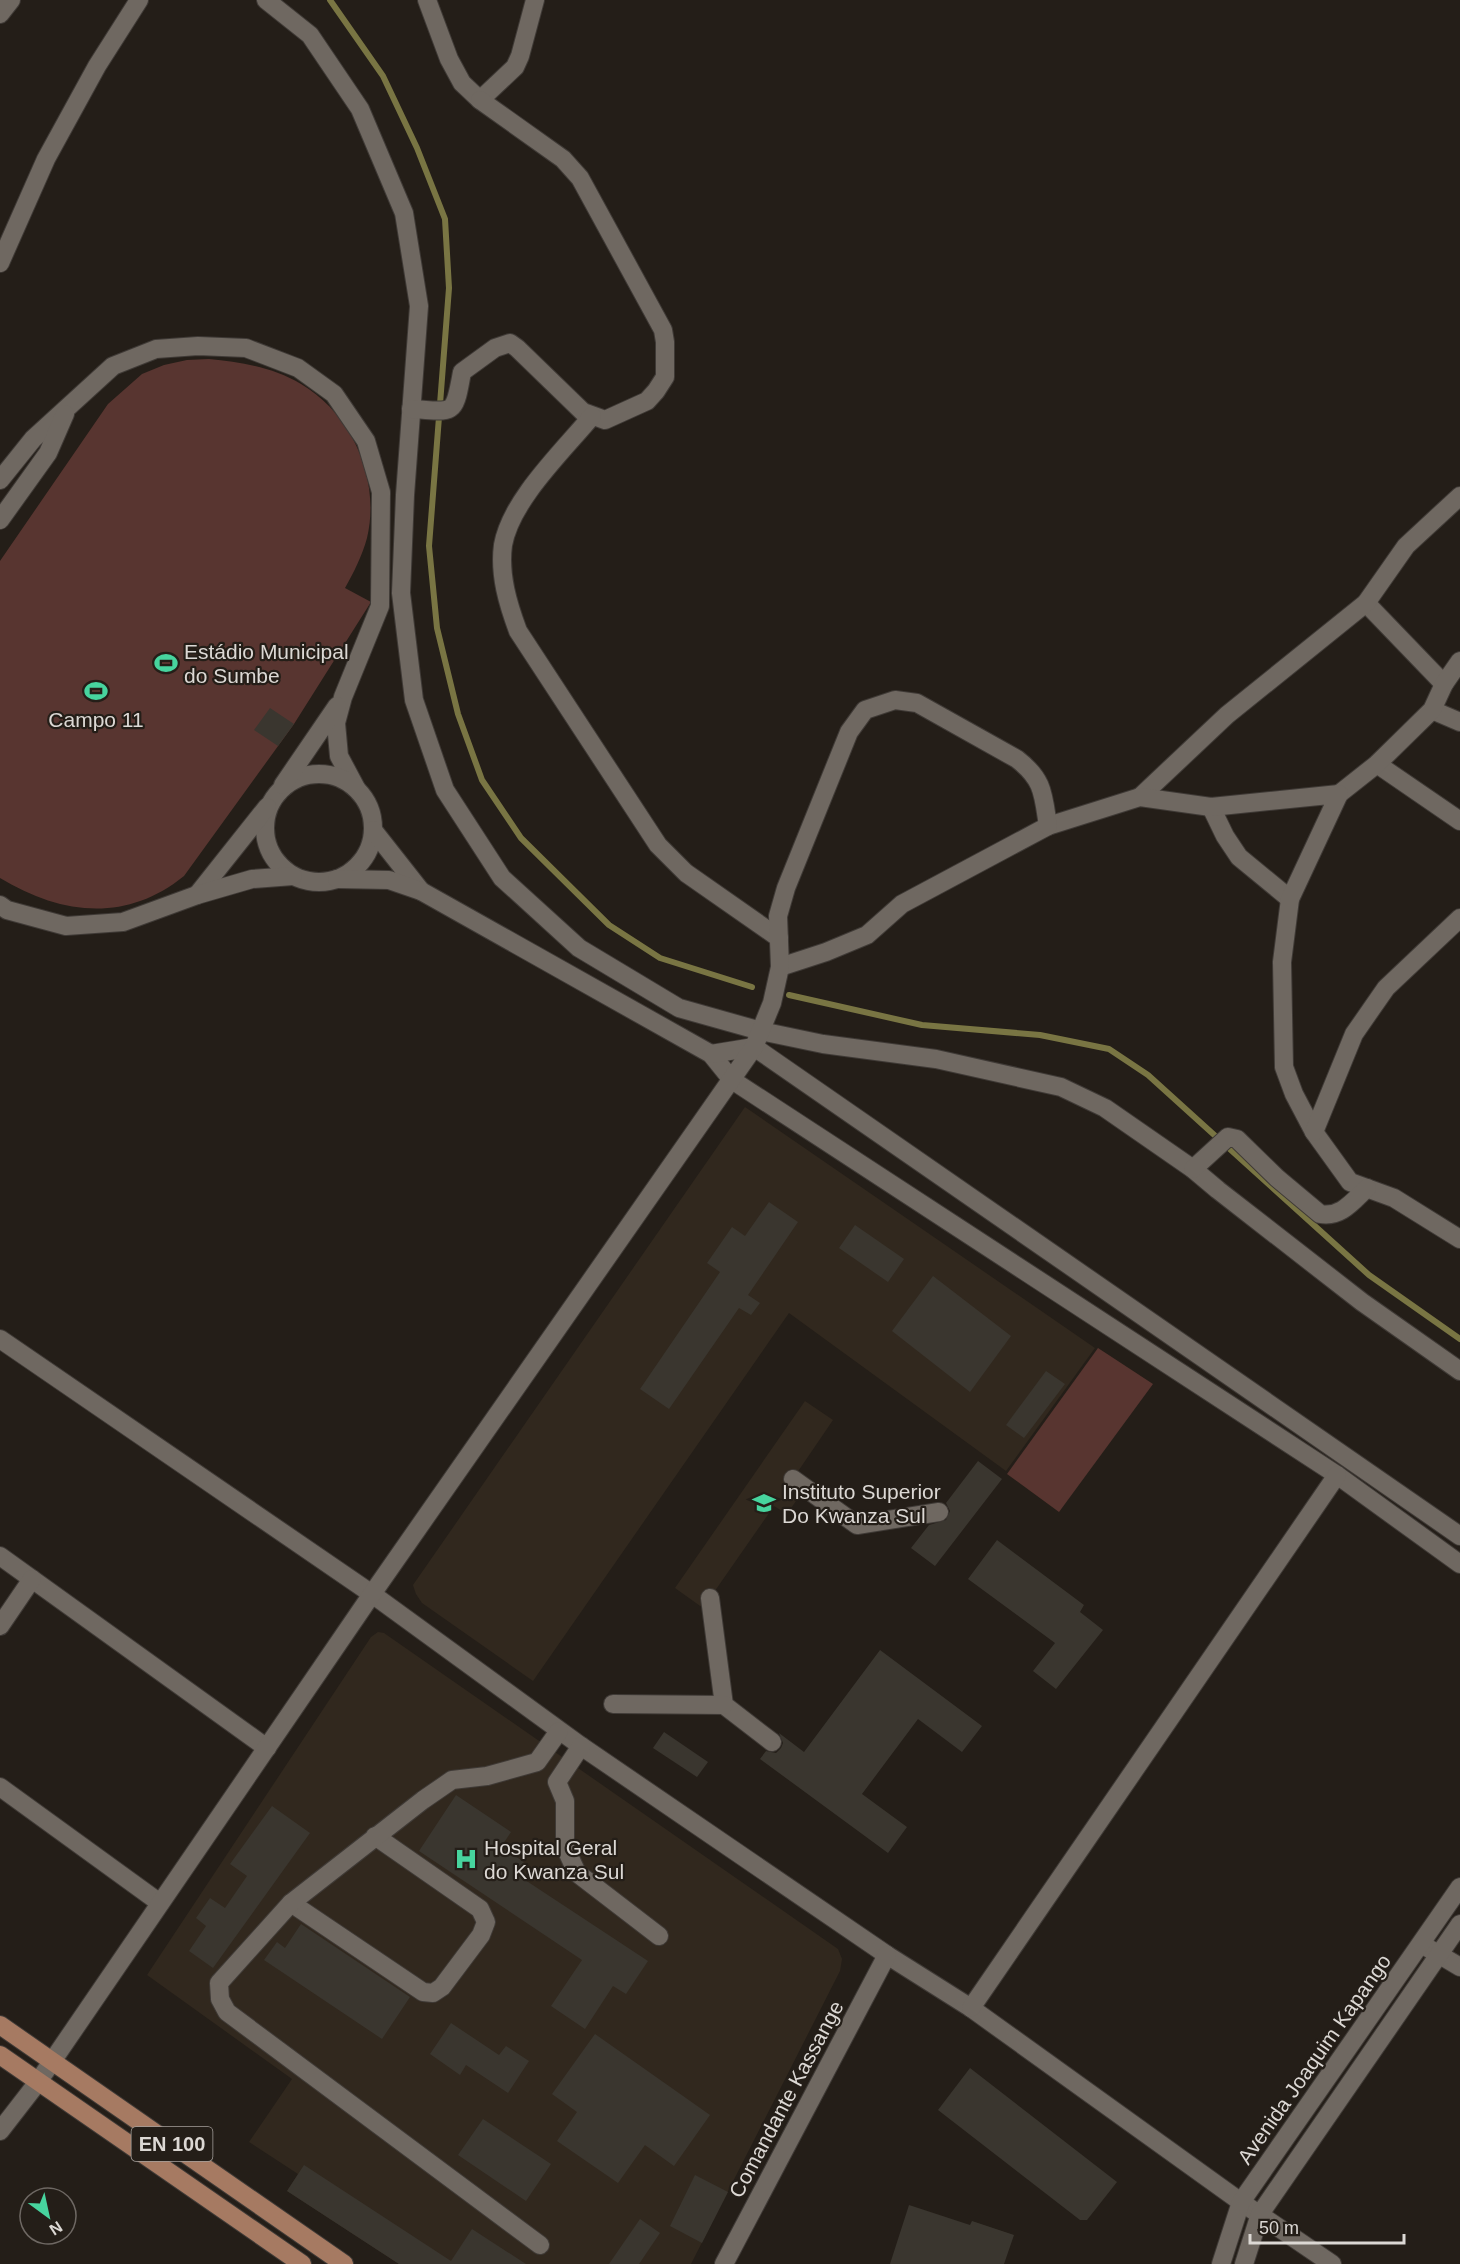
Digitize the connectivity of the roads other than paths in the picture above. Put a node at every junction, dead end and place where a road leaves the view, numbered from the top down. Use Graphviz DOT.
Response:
graph roads {
  1 [pos="11,0"];
  2 [pos="139,0"];
  3 [pos="266,0"];
  4 [pos="427,0"];
  5 [pos="535,0"];
  6 [pos="0,14"];
  7 [pos="480,100"];
  8 [pos="0,263"];
  9 [pos="68,407"];
  10 [pos="417,409"];
  11 [pos="592,416"];
  12 [pos="0,480"];
  13 [pos="1460,496"];
  14 [pos="0,520"];
  15 [pos="1366,603"];
  16 [pos="1460,661"];
  17 [pos="1444,684"];
  18 [pos="343,697"];
  19 [pos="1432,710"];
  20 [pos="1460,722"];
  21 [pos="1377,764"];
  22 [pos="356,788"];
  23 [pos="278,792"];
  24 [pos="1339,794"];
  25 [pos="1140,797"];
  26 [pos="1211,807"];
  27 [pos="1460,821"];
  28 [pos="1048,826"];
  29 [pos="373,831"];
  30 [pos="293,876"];
  31 [pos="337,879"];
  32 [pos="421,891"];
  33 [pos="197,895"];
  34 [pos="1290,899"];
  35 [pos="0,905"];
  36 [pos="1460,918"];
  37 [pos="779,938"];
  38 [pos="780,967"];
  39 [pos="758,1039"];
  40 [pos="711,1054"];
  41 [pos="732,1080"];
  42 [pos="1314,1132"];
  43 [pos="1196,1165"];
  44 [pos="1367,1188"];
  45 [pos="1460,1239"];
  46 [pos="0,1339"];
  47 [pos="1460,1371"];
  48 [pos="1337,1475"];
  49 [pos="793,1479"];
  50 [pos="939,1512"];
  51 [pos="1460,1536"];
  52 [pos="0,1556"];
  53 [pos="1460,1564"];
  54 [pos="33,1579"];
  55 [pos="372,1594"];
  56 [pos="710,1598"];
  57 [pos="0,1626"];
  58 [pos="613,1704"];
  59 [pos="724,1705"];
  60 [pos="559,1731"];
  61 [pos="772,1742"];
  62 [pos="581,1746"];
  63 [pos="267,1748"];
  64 [pos="0,1788"];
  65 [pos="375,1836"];
  66 [pos="1460,1887"];
  67 [pos="160,1903"];
  68 [pos="291,1903"];
  69 [pos="1460,1924"];
  70 [pos="659,1936"];
  71 [pos="1422,1943"];
  72 [pos="1439,1954"];
  73 [pos="887,1955"];
  74 [pos="1460,1967"];
  75 [pos="971,2008"];
  76 [pos="0,2025"];
  77 [pos="0,2055"];
  78 [pos="51,2060"];
  79 [pos="38,2082"];
  80 [pos="0,2131"];
  81 [pos="1241,2202"];
  82 [pos="1260,2214"];
  83 [pos="540,2245"];
  84 [pos="302,2264"];
  85 [pos="344,2264"];
  86 [pos="724,2264"];
  87 [pos="1221,2264"];
  88 [pos="1244,2264"];
  89 [pos="1332,2264"];
  1 -- 6 [label="street"];
  2 -- 8 [label="street"];
  3 -- 10 [label="street"];
  4 -- 7 [label="street"];
  5 -- 7 [label="street"];
  7 -- 11 [label="street"];
  9 -- 12 [label="street"];
  9 -- 14 [label="street"];
  9 -- 18 [label="street"];
  10 -- 11 [label="street"];
  10 -- 39 [label="street"];
  11 -- 37 [label="street"];
  13 -- 15 [label="street"];
  15 -- 17 [label="street"];
  15 -- 25 [label="street"];
  16 -- 17 [label="street"];
  17 -- 19 [label="street"];
  18 -- 22 [label="street"];
  18 -- 23 [label="street"];
  19 -- 20 [label="street"];
  19 -- 21 [label="street"];
  21 -- 24 [label="street"];
  21 -- 27 [label="street"];
  22 -- 23 [label="street"];
  22 -- 29 [label="street"];
  23 -- 30 [label="street"];
  23 -- 33 [label="street"];
  24 -- 26 [label="street"];
  24 -- 34 [label="street"];
  25 -- 26 [label="street"];
  25 -- 28 [label="street"];
  26 -- 34 [label="street"];
  28 -- 37 [label="street"];
  28 -- 38 [label="street"];
  29 -- 31 [label="street"];
  29 -- 32 [label="street"];
  30 -- 31 [label="street"];
  30 -- 33 [label="street"];
  31 -- 32 [label="street"];
  32 -- 40 [label="street"];
  33 -- 35 [label="street"];
  34 -- 42 [label="street"];
  36 -- 42 [label="street"];
  37 -- 38 [label="street"];
  38 -- 39 [label="street"];
  39 -- 40 [label="street"];
  39 -- 41 [label="street"];
  39 -- 43 [label="street"];
  39 -- 51 [label="street"];
  40 -- 41 [label="street"];
  41 -- 48 [label="street"];
  41 -- 55 [label="street"];
  42 -- 44 [label="street"];
  43 -- 44 [label="street"];
  43 -- 47 [label="street"];
  44 -- 45 [label="street"];
  46 -- 55 [label="street"];
  48 -- 53 [label="street"];
  48 -- 75 [label="street"];
  49 -- 50 [label="street"];
  52 -- 54 [label="street"];
  54 -- 57 [label="street"];
  54 -- 63 [label="street"];
  55 -- 60 [label="street"];
  55 -- 63 [label="street"];
  56 -- 59 [label="street"];
  58 -- 59 [label="street"];
  59 -- 61 [label="street"];
  60 -- 62 [label="street"];
  60 -- 65 [label="street"];
  62 -- 70 [label="street"];
  62 -- 73 [label="street"];
  63 -- 67 [label="street"];
  64 -- 67 [label="street"];
  65 -- 68 [label="street"];
  65 -- 68 [label="street"];
  66 -- 71 [label="street, Avenida Joaquim Kapango"];
  67 -- 78 [label="street"];
  68 -- 83 [label="street"];
  69 -- 72 [label="street, Avenida Joaquim Kapango"];
  71 -- 72 [label="street"];
  71 -- 81 [label="street, Avenida Joaquim Kapango"];
  72 -- 74 [label="street"];
  72 -- 82 [label="street, Avenida Joaquim Kapango"];
  73 -- 75 [label="street"];
  73 -- 86 [label="street, Comandante Kassange"];
  75 -- 81 [label="street"];
  76 -- 78 [label="main road, EN 100"];
  77 -- 79 [label="main road, EN 100"];
  78 -- 79 [label="street"];
  78 -- 85 [label="main road, EN 100"];
  79 -- 80 [label="street"];
  79 -- 84 [label="main road, EN 100"];
  81 -- 82 [label="street"];
  81 -- 87 [label="street, Avenida Joaquim Kapango"];
  82 -- 88 [label="street, Avenida Joaquim Kapango"];
  82 -- 89 [label="street"];
}
